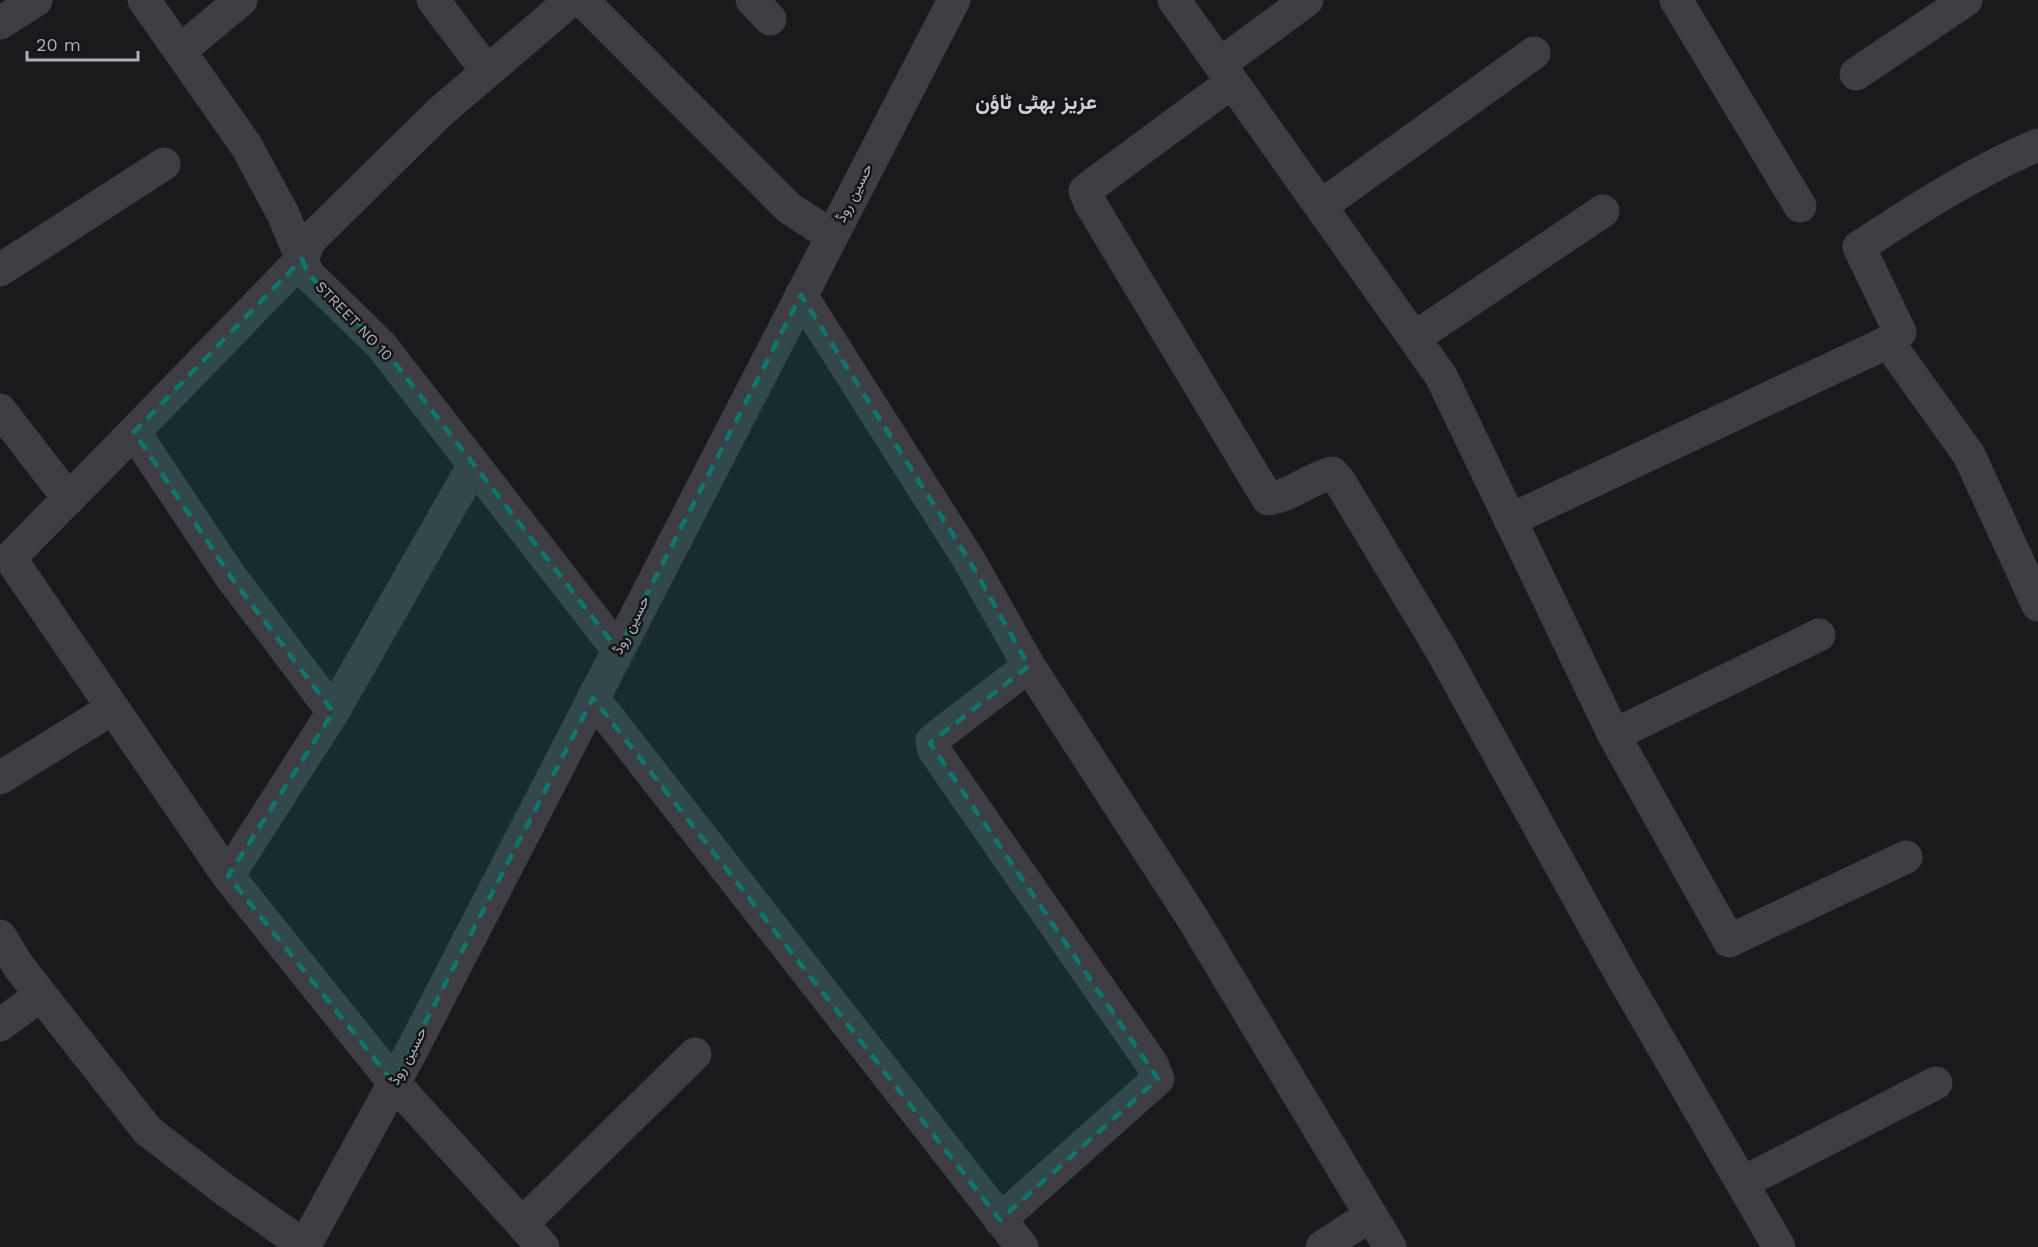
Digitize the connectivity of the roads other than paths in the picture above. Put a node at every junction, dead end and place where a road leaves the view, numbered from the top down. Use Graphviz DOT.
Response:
graph roads {
  1 [pos="36,0"];
  2 [pos="144,0"];
  3 [pos="241,0"];
  4 [pos="433,0"];
  5 [pos="571,0"];
  6 [pos="582,0"];
  7 [pos="954,0"];
  8 [pos="1174,0"];
  9 [pos="1307,0"];
  10 [pos="1676,0"];
  11 [pos="1966,0"];
  12 [pos="0,23"];
  13 [pos="181,50"];
  14 [pos="1534,53"];
  15 [pos="487,71"];
  16 [pos="1226,73"];
  17 [pos="1856,74"];
  18 [pos="2038,145"];
  19 [pos="164,164"];
  20 [pos="1321,206"];
  21 [pos="1800,206"];
  22 [pos="1603,211"];
  23 [pos="832,236"];
  24 [pos="302,260"];
  25 [pos="0,270"];
  26 [pos="801,295"];
  27 [pos="1414,338"];
  28 [pos="1888,342"];
  29 [pos="0,410"];
  30 [pos="134,432"];
  31 [pos="474,465"];
  32 [pos="69,499"];
  33 [pos="1510,520"];
  34 [pos="5,561"];
  35 [pos="2038,605"];
  36 [pos="1819,635"];
  37 [pos="618,650"];
  38 [pos="1029,666"];
  39 [pos="593,698"];
  40 [pos="113,708"];
  41 [pos="333,712"];
  42 [pos="1614,735"];
  43 [pos="0,778"];
  44 [pos="1906,857"];
  45 [pos="228,876"];
  46 [pos="0,936"];
  47 [pos="41,995"];
  48 [pos="0,1025"];
  49 [pos="695,1054"];
  50 [pos="394,1083"];
  51 [pos="1936,1083"];
  52 [pos="1742,1183"];
  53 [pos="1371,1215"];
  54 [pos="1000,1220"];
  55 [pos="533,1235"];
  56 [pos="305,1246"];
  57 [pos="1022,1247"];
  58 [pos="1322,1247"];
  59 [pos="1390,1247"];
  60 [pos="1779,1247"];
  1 -- 12 [label="street"];
  2 -- 13 [label="street, STREET NO 10"];
  3 -- 13 [label="street"];
  4 -- 15 [label="street"];
  5 -- 15 [label="street"];
  6 -- 23 [label="street"];
  7 -- 23 [label="street, حسین روڈ"];
  8 -- 16 [label="street"];
  9 -- 16 [label="street"];
  10 -- 21 [label="street"];
  11 -- 17 [label="street"];
  13 -- 24 [label="street, STREET NO 10"];
  14 -- 20 [label="street"];
  15 -- 24 [label="street"];
  16 -- 20 [label="street"];
  16 -- 52 [label="street"];
  18 -- 28 [label="street"];
  19 -- 25 [label="street"];
  20 -- 27 [label="street"];
  22 -- 27 [label="street"];
  23 -- 26 [label="street, حسین روڈ"];
  24 -- 30 [label="street"];
  24 -- 31 [label="street, STREET NO 10"];
  26 -- 37 [label="street, حسین روڈ"];
  26 -- 38 [label="street"];
  27 -- 33 [label="street"];
  28 -- 33 [label="street"];
  28 -- 35 [label="street"];
  29 -- 32 [label="street"];
  30 -- 32 [label="street"];
  30 -- 41 [label="street"];
  31 -- 37 [label="street, STREET NO 10"];
  31 -- 41 [label="street"];
  32 -- 34 [label="street"];
  33 -- 42 [label="street"];
  34 -- 40 [label="street"];
  36 -- 42 [label="street"];
  37 -- 39 [label="street, حسین روڈ"];
  38 -- 53 [label="street"];
  38 -- 54 [label="street"];
  39 -- 50 [label="street, حسین روڈ"];
  39 -- 54 [label="street"];
  40 -- 43 [label="street"];
  40 -- 45 [label="street"];
  41 -- 45 [label="street"];
  42 -- 44 [label="street"];
  45 -- 50 [label="street"];
  46 -- 47 [label="street"];
  47 -- 48 [label="street"];
  47 -- 56 [label="street"];
  49 -- 55 [label="street"];
  50 -- 55 [label="street"];
  50 -- 56 [label="street, حسین روڈ"];
  51 -- 52 [label="street"];
  52 -- 60 [label="street"];
  53 -- 58 [label="street"];
  53 -- 59 [label="street"];
  54 -- 57 [label="street"];
}
